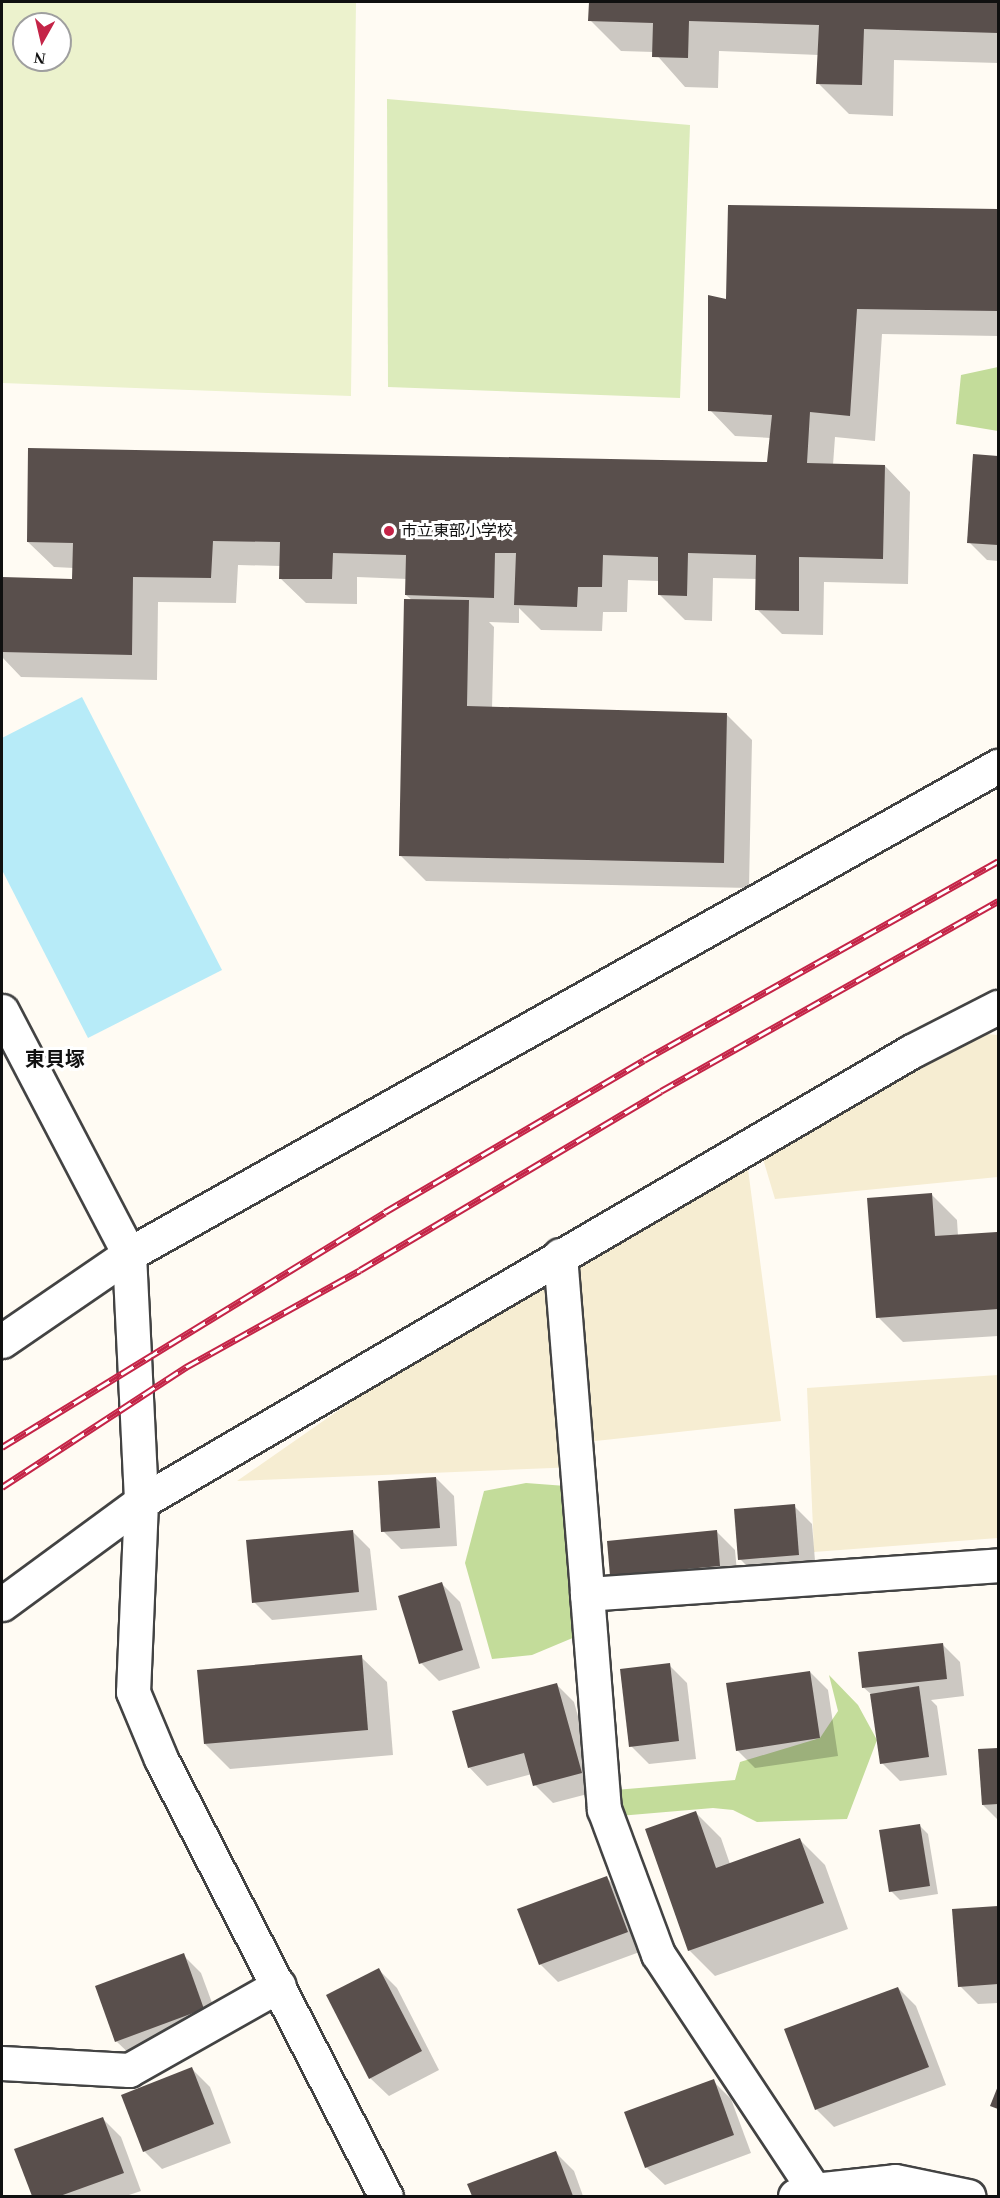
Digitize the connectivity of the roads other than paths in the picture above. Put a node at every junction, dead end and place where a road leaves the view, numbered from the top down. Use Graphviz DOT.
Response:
graph roads {
  1 [pos="999,766"];
  2 [pos="999,1007"];
  3 [pos="2,1011"];
  4 [pos="129,1254"];
  5 [pos="560,1255"];
  6 [pos="2,1341"];
  7 [pos="141,1502"];
  8 [pos="999,1564"];
  9 [pos="587,1594"];
  10 [pos="2,1604"];
  11 [pos="279,1986"];
  12 [pos="2,2063"];
  13 [pos="804,2193"];
  14 [pos="386,2196"];
  15 [pos="968,2196"];
  1 -- 4 [label="street"];
  2 -- 5 [label="street"];
  3 -- 4 [label="street"];
  4 -- 6 [label="street"];
  4 -- 7 [label="street"];
  5 -- 7 [label="street"];
  5 -- 9 [label="street"];
  7 -- 10 [label="street"];
  7 -- 11 [label="street"];
  8 -- 9 [label="street"];
  9 -- 13 [label="street"];
  11 -- 12 [label="street"];
  11 -- 14 [label="street"];
  13 -- 15 [label="street"];
}
